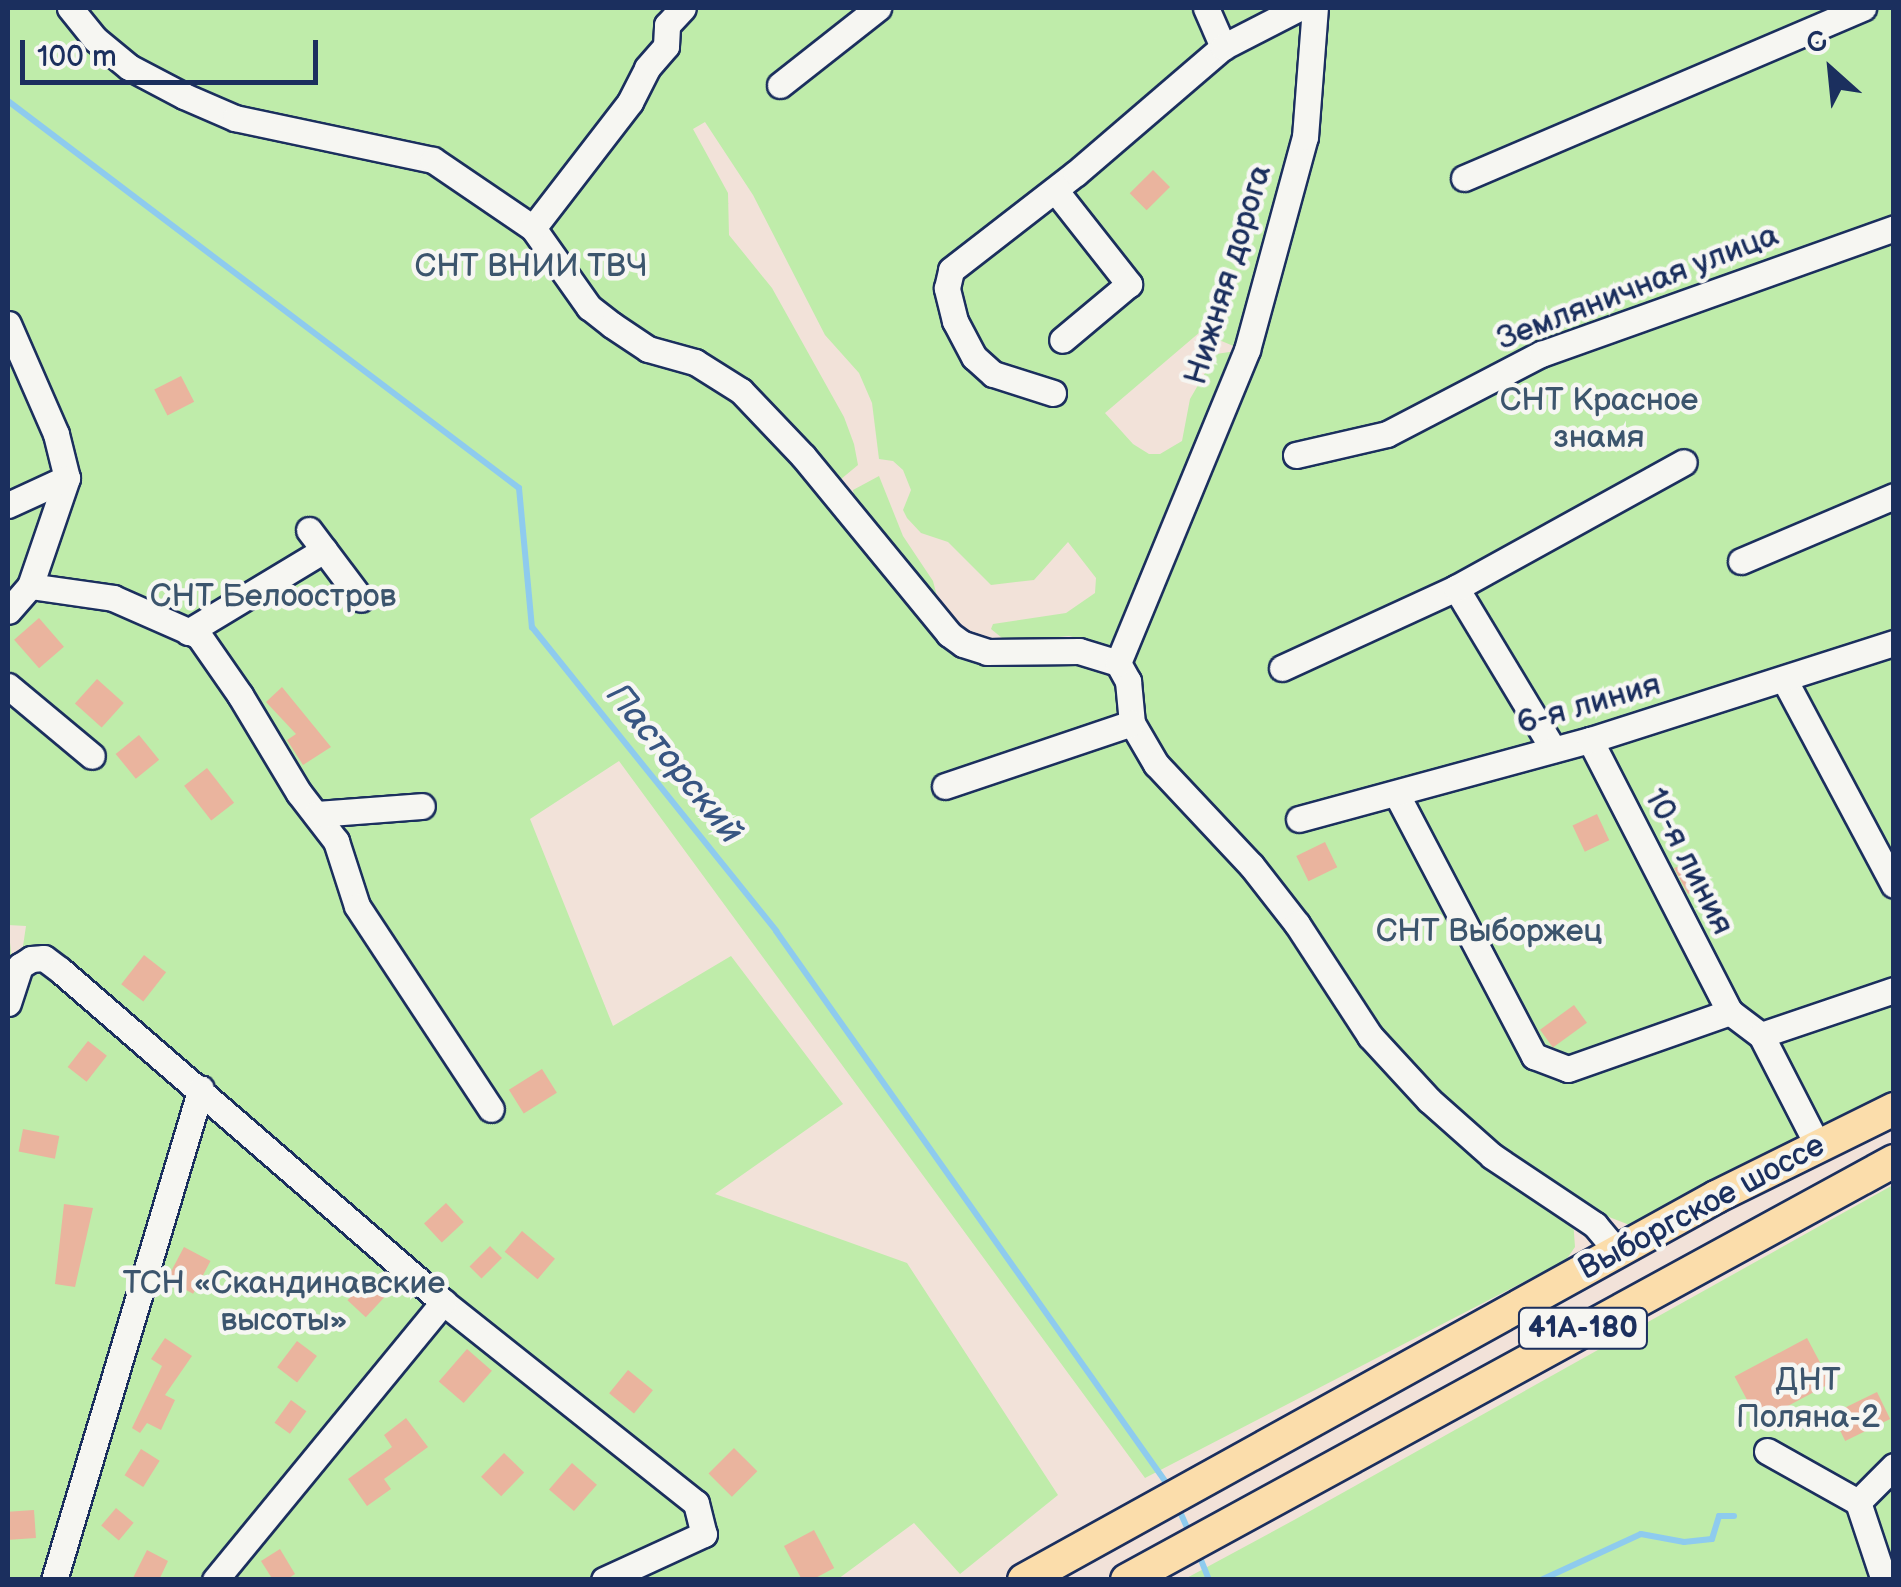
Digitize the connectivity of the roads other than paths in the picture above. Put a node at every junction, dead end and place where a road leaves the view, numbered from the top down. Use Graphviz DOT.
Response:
graph roads {
  1 [pos="70,8"];
  2 [pos="878,8"];
  3 [pos="1206,8"];
  4 [pos="1863,8"];
  5 [pos="675,10"];
  6 [pos="1303,14"];
  7 [pos="1223,47"];
  8 [pos="780,85"];
  9 [pos="1464,178"];
  10 [pos="1055,190"];
  11 [pos="532,228"];
  12 [pos="1894,228"];
  13 [pos="8,324"];
  14 [pos="1062,340"];
  15 [pos="1053,393"];
  16 [pos="1296,454"];
  17 [pos="1684,462"];
  18 [pos="66,478"];
  19 [pos="1894,496"];
  20 [pos="8,504"];
  21 [pos="1741,560"];
  22 [pos="30,586"];
  23 [pos="1456,588"];
  24 [pos="361,598"];
  25 [pos="8,611"];
  26 [pos="188,632"];
  27 [pos="1894,643"];
  28 [pos="1118,663"];
  29 [pos="1282,668"];
  30 [pos="1785,680"];
  31 [pos="8,686"];
  32 [pos="1132,723"];
  33 [pos="1590,740"];
  34 [pos="1554,749"];
  35 [pos="92,756"];
  36 [pos="945,786"];
  37 [pos="1397,795"];
  38 [pos="422,806"];
  39 [pos="316,814"];
  40 [pos="1299,819"];
  41 [pos="1894,885"];
  42 [pos="1894,990"];
  43 [pos="8,1002"];
  44 [pos="1730,1012"];
  45 [pos="1761,1035"];
  46 [pos="200,1088"];
  47 [pos="491,1109"];
  48 [pos="1894,1109"];
  49 [pos="1818,1146"];
  50 [pos="1894,1161"];
  51 [pos="1617,1251"];
  52 [pos="443,1302"];
  53 [pos="1768,1451"];
  54 [pos="1894,1466"];
  55 [pos="1858,1502"];
  56 [pos="54,1580"];
  57 [pos="215,1580"];
  58 [pos="604,1580"];
  59 [pos="1024,1580"];
  60 [pos="1127,1580"];
  61 [pos="1884,1580"];
  1 -- 11 [label="street"];
  2 -- 8 [label="street"];
  3 -- 7 [label="street"];
  4 -- 9 [label="street"];
  5 -- 11 [label="street"];
  6 -- 7 [label="street"];
  6 -- 28 [label="street, Нижняя дорога"];
  7 -- 10 [label="street"];
  10 -- 14 [label="street"];
  10 -- 15 [label="street"];
  11 -- 28 [label="street"];
  12 -- 16 [label="street, Земляничная улица"];
  13 -- 18 [label="street"];
  17 -- 23 [label="street"];
  18 -- 20 [label="street"];
  18 -- 22 [label="street"];
  19 -- 21 [label="street"];
  22 -- 25 [label="street"];
  22 -- 26 [label="street"];
  23 -- 29 [label="street"];
  23 -- 34 [label="street"];
  24 -- 26 [label="street"];
  26 -- 39 [label="street"];
  27 -- 30 [label="street, 6-я линия"];
  28 -- 32 [label="street"];
  30 -- 33 [label="street, 6-я линия"];
  30 -- 41 [label="street"];
  31 -- 35 [label="street"];
  32 -- 36 [label="street"];
  32 -- 51 [label="street"];
  33 -- 34 [label="street, 6-я линия"];
  33 -- 44 [label="street, 10-я линия"];
  34 -- 37 [label="street, 6-я линия"];
  37 -- 40 [label="street, 6-я линия"];
  37 -- 44 [label="street"];
  38 -- 39 [label="street"];
  39 -- 47 [label="street"];
  42 -- 45 [label="street"];
  43 -- 46 [label="street"];
  44 -- 45 [label="street"];
  45 -- 49 [label="street"];
  46 -- 52 [label="street"];
  46 -- 56 [label="street"];
  48 -- 49 [label="main road, Выборгское шоссе / 41А-180"];
  49 -- 51 [label="main road, Выборгское шоссе / 41А-180"];
  50 -- 60 [label="main road, Выборгское шоссе / 41А-180"];
  51 -- 59 [label="main road, Выборгское шоссе / 41А-180"];
  52 -- 57 [label="street"];
  52 -- 58 [label="street"];
  53 -- 55 [label="street"];
  54 -- 55 [label="street"];
  55 -- 61 [label="street"];
}
